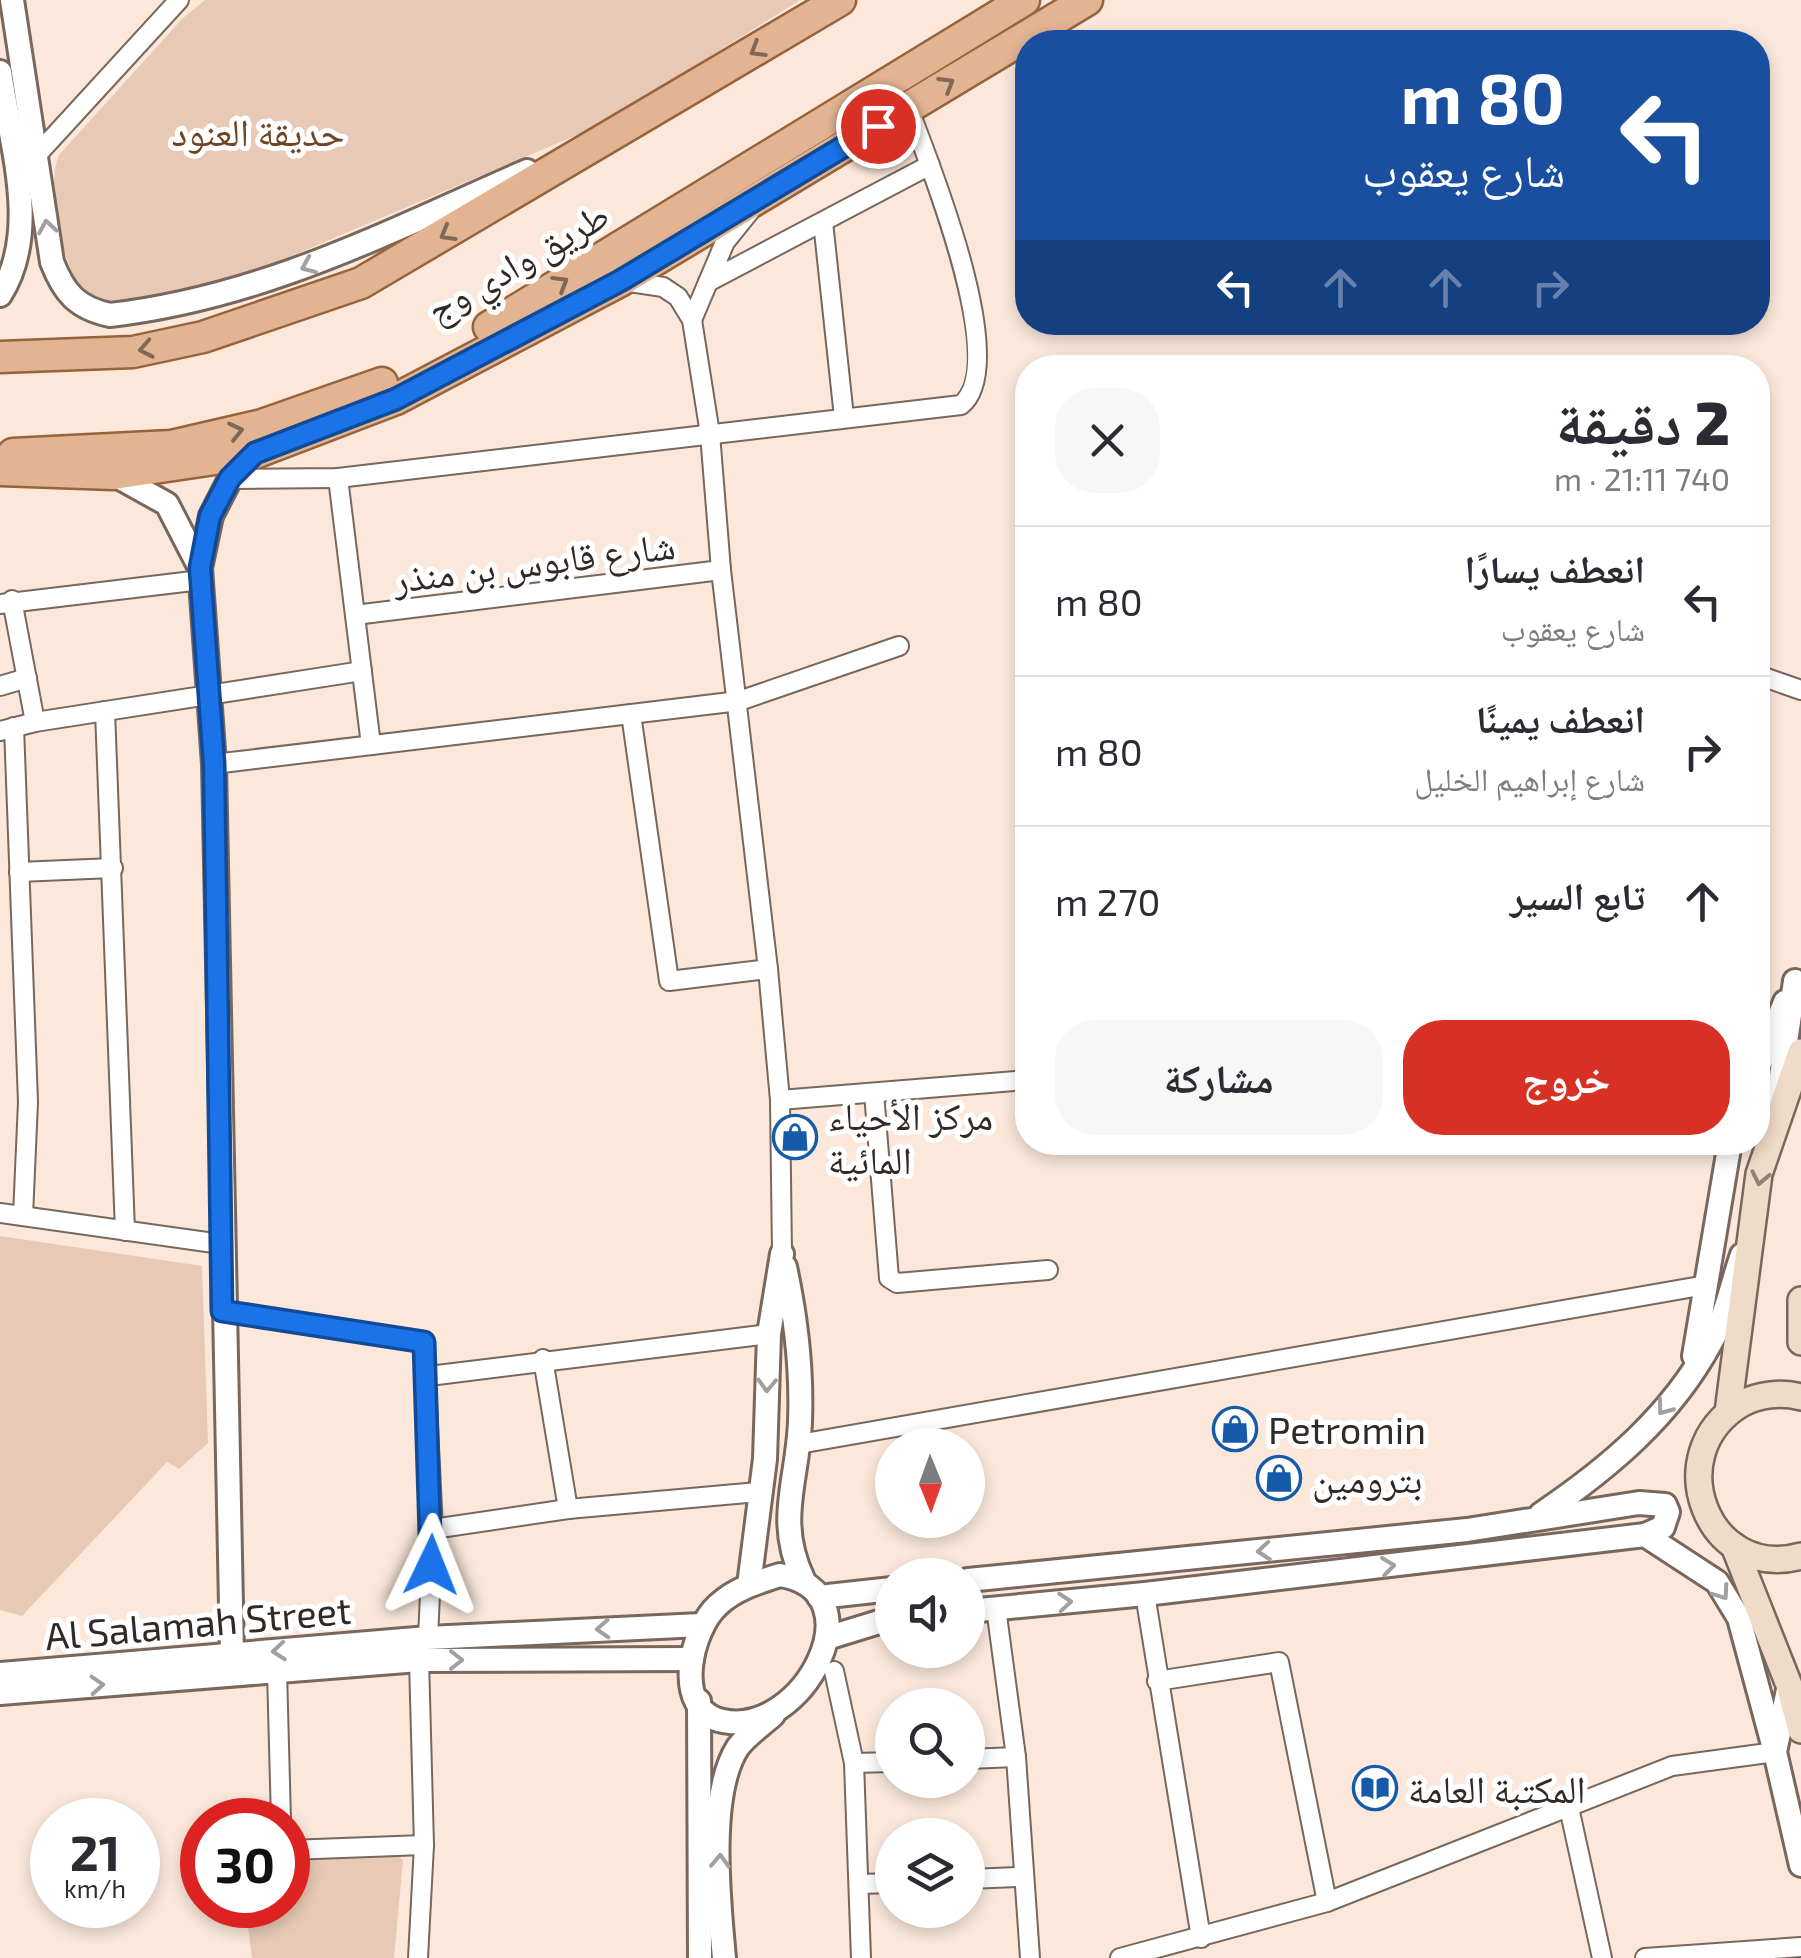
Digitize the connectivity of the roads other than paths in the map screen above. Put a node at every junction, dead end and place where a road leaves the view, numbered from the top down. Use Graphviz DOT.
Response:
graph roads {
  1 [pos="12,0"];
  2 [pos="178,0"];
  3 [pos="840,0"];
  4 [pos="1024,0"];
  5 [pos="1087,0"];
  6 [pos="1037,30"];
  7 [pos="1015,43"];
  8 [pos="0,72"];
  9 [pos="908,107"];
  10 [pos="622,130"];
  11 [pos="35,157"];
  12 [pos="930,165"];
  13 [pos="759,200"];
  14 [pos="823,222"];
  15 [pos="620,281"];
  16 [pos="708,282"];
  17 [pos="0,295"];
  18 [pos="692,320"];
  19 [pos="0,357"];
  20 [pos="844,417"];
  21 [pos="710,434"];
  22 [pos="255,453"];
  23 [pos="0,454"];
  24 [pos="0,470"];
  25 [pos="112,474"];
  26 [pos="230,478"];
  27 [pos="338,478"];
  28 [pos="721,570"];
  29 [pos="200,574"];
  30 [pos="6,602"];
  31 [pos="355,615"];
  32 [pos="899,646"];
  33 [pos="362,672"];
  34 [pos="27,678"];
  35 [pos="1770,679"];
  36 [pos="0,686"];
  37 [pos="1801,690"];
  38 [pos="210,695"];
  39 [pos="740,701"];
  40 [pos="106,711"];
  41 [pos="630,714"];
  42 [pos="35,722"];
  43 [pos="7,729"];
  44 [pos="371,745"];
  45 [pos="214,764"];
  46 [pos="9,832"];
  47 [pos="114,868"];
  48 [pos="19,872"];
  49 [pos="768,969"];
  50 [pos="1798,974"];
  51 [pos="1770,1040"];
  52 [pos="1801,1052"];
  53 [pos="1015,1081"];
  54 [pos="874,1093"];
  55 [pos="780,1100"];
  56 [pos="1773,1133"];
  57 [pos="1770,1142"];
  58 [pos="1728,1155"];
  59 [pos="1765,1155"];
  60 [pos="0,1213"];
  61 [pos="22,1216"];
  62 [pos="1752,1228"];
  63 [pos="125,1231"];
  64 [pos="221,1244"];
  65 [pos="782,1254"];
  66 [pos="1048,1270"];
  67 [pos="1706,1285"];
  68 [pos="1801,1300"];
  69 [pos="222,1311"];
  70 [pos="769,1334"];
  71 [pos="1801,1342"];
  72 [pos="543,1360"];
  73 [pos="1691,1371"];
  74 [pos="428,1376"];
  75 [pos="1801,1397"];
  76 [pos="1728,1412"];
  77 [pos="799,1444"];
  78 [pos="758,1492"];
  79 [pos="568,1509"];
  80 [pos="1533,1520"];
  81 [pos="433,1528"];
  82 [pos="1646,1535"];
  83 [pos="1734,1546"];
  84 [pos="1801,1556"];
  85 [pos="985,1578"];
  86 [pos="749,1585"];
  87 [pos="811,1588"];
  88 [pos="875,1589"];
  89 [pos="1145,1594"];
  90 [pos="996,1608"];
  91 [pos="985,1609"];
  92 [pos="875,1623"];
  93 [pos="700,1625"];
  94 [pos="826,1638"];
  95 [pos="424,1649"];
  96 [pos="232,1655"];
  97 [pos="692,1658"];
  98 [pos="277,1670"];
  99 [pos="834,1672"];
  100 [pos="0,1674"];
  101 [pos="1157,1681"];
  102 [pos="1789,1686"];
  103 [pos="0,1693"];
  104 [pos="699,1701"];
  105 [pos="776,1712"];
  106 [pos="1801,1730"];
  107 [pos="1775,1752"];
  108 [pos="1016,1757"];
  109 [pos="985,1758"];
  110 [pos="875,1763"];
  111 [pos="854,1764"];
  112 [pos="280,1798"];
  113 [pos="1568,1803"];
  114 [pos="424,1845"];
  115 [pos="310,1849"];
  116 [pos="1801,1865"];
  117 [pos="1021,1877"];
  118 [pos="985,1878"];
  119 [pos="875,1883"];
  120 [pos="860,1884"];
  121 [pos="1327,1902"];
  122 [pos="1201,1938"];
  123 [pos="1801,1946"];
  124 [pos="1674,1957"];
  125 [pos="418,1958"];
  126 [pos="700,1958"];
  127 [pos="724,1958"];
  128 [pos="861,1958"];
  129 [pos="1030,1958"];
  130 [pos="1120,1958"];
  131 [pos="1602,1958"];
  132 [pos="1645,1958"];
  1 -- 11 [label="street"];
  2 -- 11 [label="street"];
  3 -- 10 [label="main road, طريق وادي وج, one-way"];
  23 -- 4 [label="main road, طريق وادي وج, one-way"];
  6 -- 5 [label="main road, one-way"];
  9 -- 7 [label="main road, one-way"];
  8 -- 17 [label="street"];
  9 -- 12 [label="street"];
  9 -- 13 [label="main road"];
  10 -- 11 [label="street, one-way"];
  10 -- 19 [label="main road, طريق وادي وج, one-way"];
  12 -- 14 [label="street"];
  12 -- 20 [label="street"];
  13 -- 15 [label="main road"];
  13 -- 16 [label="street"];
  14 -- 16 [label="street"];
  14 -- 20 [label="street"];
  15 -- 18 [label="street"];
  15 -- 22 [label="main road"];
  16 -- 18 [label="street"];
  18 -- 21 [label="street"];
  20 -- 21 [label="street"];
  21 -- 27 [label="street"];
  21 -- 28 [label="street"];
  22 -- 25 [label="main road"];
  22 -- 26 [label="street"];
  24 -- 25 [label="main road"];
  25 -- 29 [label="street"];
  26 -- 27 [label="street"];
  26 -- 29 [label="street"];
  27 -- 31 [label="street"];
  28 -- 31 [label="street, شارع قابوس بن منذر"];
  28 -- 39 [label="street"];
  29 -- 30 [label="street"];
  29 -- 38 [label="street"];
  30 -- 34 [label="street"];
  31 -- 33 [label="street"];
  32 -- 39 [label="street"];
  33 -- 38 [label="street"];
  33 -- 44 [label="street"];
  34 -- 36 [label="street"];
  34 -- 42 [label="street"];
  35 -- 37 [label="street"];
  38 -- 40 [label="street"];
  38 -- 45 [label="street"];
  39 -- 41 [label="street"];
  39 -- 49 [label="street"];
  40 -- 42 [label="street"];
  40 -- 47 [label="street"];
  41 -- 44 [label="street"];
  41 -- 49 [label="street"];
  42 -- 43 [label="street"];
  43 -- 46 [label="street"];
  44 -- 45 [label="street"];
  45 -- 64 [label="street"];
  46 -- 48 [label="street"];
  47 -- 48 [label="street"];
  47 -- 63 [label="street"];
  48 -- 61 [label="street"];
  49 -- 55 [label="street"];
  50 -- 51 [label="street"];
  50 -- 56 [label="street"];
  52 -- 56 [label="main road"];
  53 -- 54 [label="street"];
  54 -- 55 [label="street"];
  54 -- 66 [label="street"];
  55 -- 65 [label="street"];
  56 -- 57 [label="main road, one-way"];
  58 -- 67 [label="street"];
  59 -- 62 [label="main road, one-way"];
  60 -- 61 [label="street"];
  61 -- 63 [label="street"];
  62 -- 73 [label="street"];
  62 -- 76 [label="main road"];
  63 -- 64 [label="street"];
  64 -- 69 [label="street"];
  65 -- 70 [label="street"];
  65 -- 77 [label="street"];
  67 -- 73 [label="street"];
  67 -- 77 [label="street"];
  68 -- 71 [label="main road"];
  69 -- 74 [label="street"];
  69 -- 96 [label="street"];
  70 -- 72 [label="street"];
  70 -- 78 [label="street, one-way"];
  72 -- 74 [label="street"];
  72 -- 79 [label="street"];
  73 -- 80 [label="street, one-way"];
  74 -- 81 [label="street"];
  75 -- 76 [label="main road"];
  76 -- 83 [label="main road"];
  77 -- 87 [label="street"];
  78 -- 79 [label="street"];
  78 -- 86 [label="street"];
  79 -- 81 [label="street"];
  80 -- 82 [label="street"];
  80 -- 85 [label="street, one-way"];
  81 -- 95 [label="street"];
  89 -- 82 [label="street, one-way"];
  82 -- 107 [label="street, one-way"];
  83 -- 84 [label="main road"];
  83 -- 102 [label="main road"];
  86 -- 87 [label="street"];
  86 -- 93 [label="street"];
  87 -- 88 [label="street"];
  87 -- 94 [label="street"];
  90 -- 89 [label="street, one-way"];
  89 -- 101 [label="street"];
  90 -- 91 [label="street"];
  90 -- 108 [label="street"];
  92 -- 94 [label="street"];
  93 -- 95 [label="street, Al Salamah Street, one-way"];
  93 -- 97 [label="street"];
  94 -- 105 [label="street"];
  95 -- 96 [label="street, Al Salamah Street, one-way"];
  95 -- 97 [label="street, Al Salamah Street, one-way"];
  95 -- 98 [label="street, Al Salamah Street"];
  95 -- 114 [label="street"];
  96 -- 100 [label="street, Al Salamah Street"];
  97 -- 104 [label="street"];
  103 -- 98 [label="street, Al Salamah Street, one-way"];
  98 -- 112 [label="street"];
  99 -- 111 [label="street"];
  101 -- 121 [label="street"];
  101 -- 122 [label="street"];
  102 -- 106 [label="main road"];
  102 -- 107 [label="street"];
  104 -- 105 [label="street"];
  104 -- 126 [label="street"];
  127 -- 105 [label="street, one-way"];
  107 -- 113 [label="street"];
  107 -- 116 [label="street"];
  108 -- 109 [label="street"];
  108 -- 117 [label="street"];
  110 -- 111 [label="street"];
  111 -- 120 [label="street"];
  113 -- 121 [label="street"];
  113 -- 131 [label="street"];
  114 -- 115 [label="street"];
  114 -- 125 [label="street"];
  117 -- 118 [label="street"];
  117 -- 129 [label="street"];
  119 -- 120 [label="street"];
  120 -- 128 [label="street"];
  121 -- 122 [label="street"];
  122 -- 130 [label="street"];
  123 -- 124 [label="street"];
  124 -- 132 [label="street"];
}
